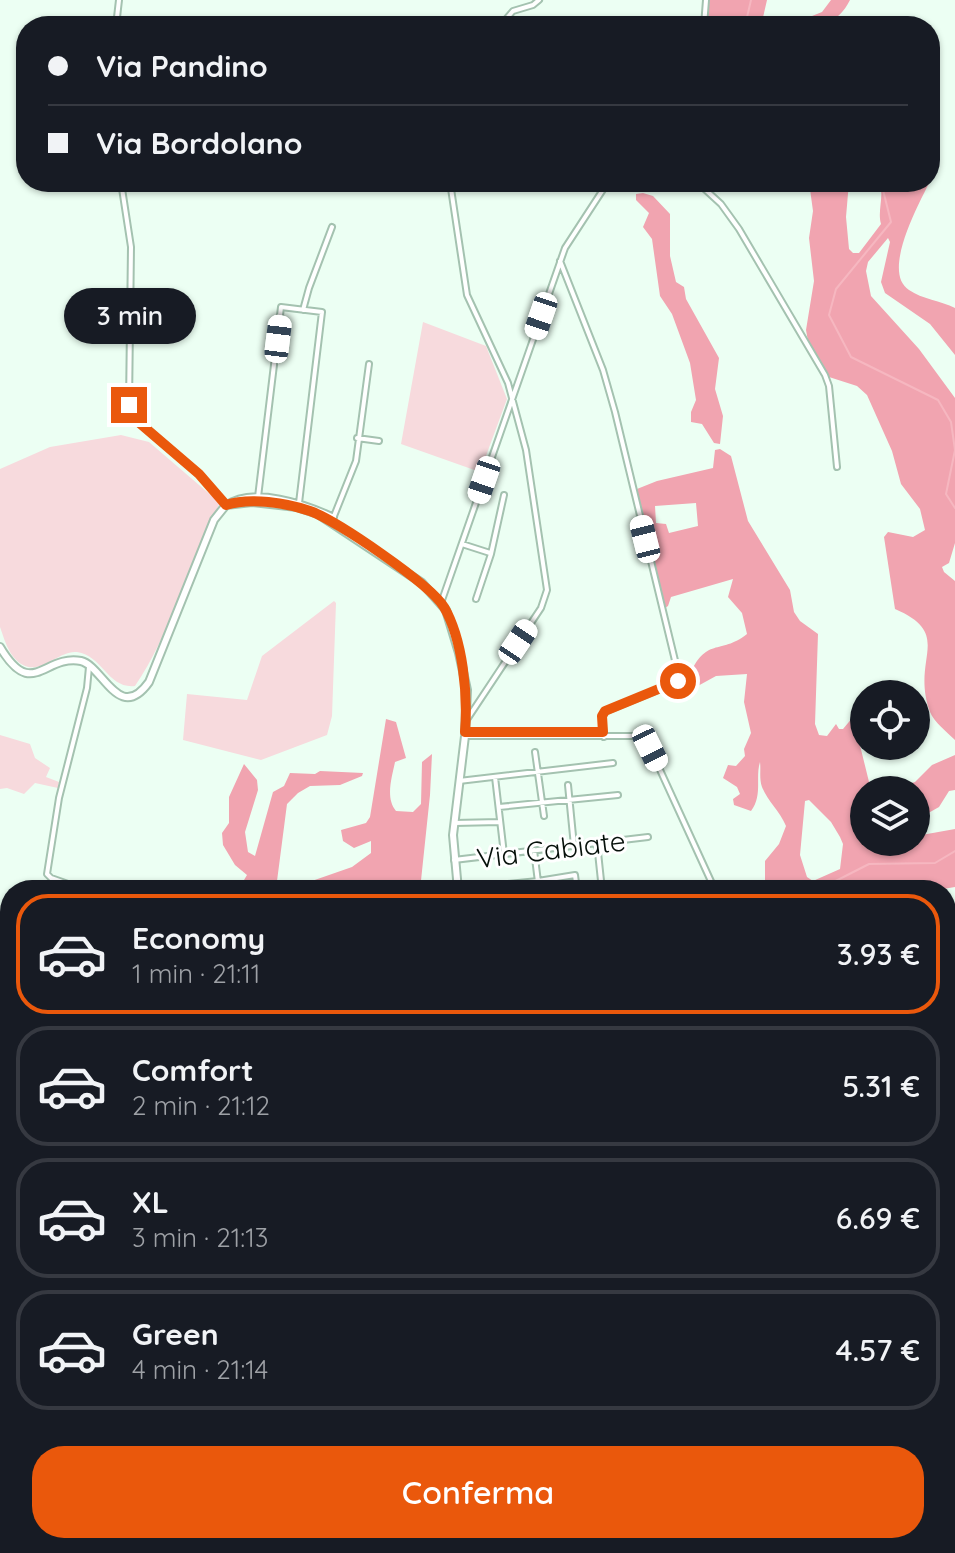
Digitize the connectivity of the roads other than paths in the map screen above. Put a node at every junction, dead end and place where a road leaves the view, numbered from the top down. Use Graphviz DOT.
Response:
graph roads {
  1 [pos="539,0"];
  2 [pos="509,16"];
  3 [pos="123,192"];
  4 [pos="452,192"];
  5 [pos="601,192"];
  6 [pos="708,192"];
  7 [pos="332,227"];
  8 [pos="560,261"];
  9 [pos="303,310"];
  10 [pos="369,364"];
  11 [pos="512,398"];
  12 [pos="357,438"];
  13 [pos="379,441"];
  14 [pos="837,467"];
  15 [pos="504,495"];
  16 [pos="258,497"];
  17 [pos="299,503"];
  18 [pos="226,505"];
  19 [pos="333,519"];
  20 [pos="462,544"];
  21 [pos="491,554"];
  22 [pos="476,599"];
  23 [pos="441,603"];
  24 [pos="0,647"];
  25 [pos="89,665"];
  26 [pos="466,720"];
  27 [pos="465,734"];
  28 [pos="603,734"];
  29 [pos="535,752"];
  30 [pos="613,763"];
  31 [pos="538,772"];
  32 [pos="495,777"];
  33 [pos="459,781"];
  34 [pos="568,785"];
  35 [pos="618,795"];
  36 [pos="570,799"];
  37 [pos="541,803"];
  38 [pos="499,807"];
  39 [pos="544,816"];
  40 [pos="500,821"];
  41 [pos="454,823"];
  42 [pos="648,837"];
  43 [pos="597,843"];
  44 [pos="574,846"];
  45 [pos="534,850"];
  46 [pos="504,854"];
  47 [pos="454,860"];
  48 [pos="55,880"];
  49 [pos="457,880"];
  50 [pos="538,880"];
  51 [pos="544,880"];
  52 [pos="576,880"];
  53 [pos="601,880"];
  54 [pos="710,880"];
  1 -- 2 [label="street"];
  3 -- 18 [label="street"];
  4 -- 11 [label="street"];
  5 -- 8 [label="street"];
  6 -- 14 [label="street"];
  7 -- 9 [label="street"];
  8 -- 11 [label="street"];
  8 -- 28 [label="street"];
  9 -- 16 [label="street"];
  9 -- 17 [label="street"];
  10 -- 12 [label="street"];
  11 -- 20 [label="street"];
  11 -- 26 [label="street"];
  12 -- 13 [label="street"];
  12 -- 19 [label="street"];
  15 -- 21 [label="street"];
  16 -- 17 [label="street"];
  16 -- 18 [label="street"];
  17 -- 19 [label="street"];
  18 -- 19 [label="street"];
  18 -- 25 [label="street"];
  19 -- 23 [label="street"];
  20 -- 21 [label="street"];
  20 -- 23 [label="street"];
  21 -- 22 [label="street"];
  23 -- 26 [label="street"];
  24 -- 25 [label="street"];
  25 -- 48 [label="street"];
  26 -- 27 [label="street"];
  27 -- 28 [label="street"];
  27 -- 33 [label="street"];
  28 -- 54 [label="street"];
  29 -- 31 [label="street"];
  30 -- 31 [label="street"];
  31 -- 32 [label="street"];
  31 -- 37 [label="street"];
  32 -- 33 [label="street"];
  32 -- 38 [label="street"];
  33 -- 41 [label="street"];
  34 -- 36 [label="street"];
  35 -- 36 [label="street"];
  36 -- 37 [label="street"];
  36 -- 44 [label="street"];
  37 -- 38 [label="street"];
  37 -- 39 [label="street"];
  38 -- 40 [label="street"];
  40 -- 41 [label="street"];
  40 -- 46 [label="street"];
  41 -- 47 [label="street"];
  42 -- 43 [label="street, Via Cabiate"];
  43 -- 44 [label="street, Via Cabiate"];
  43 -- 53 [label="street"];
  44 -- 45 [label="street, Via Cabiate"];
  45 -- 46 [label="street, Via Cabiate"];
  45 -- 50 [label="street"];
  46 -- 47 [label="street, Via Cabiate"];
  47 -- 49 [label="street"];
  51 -- 52 [label="street"];
}
